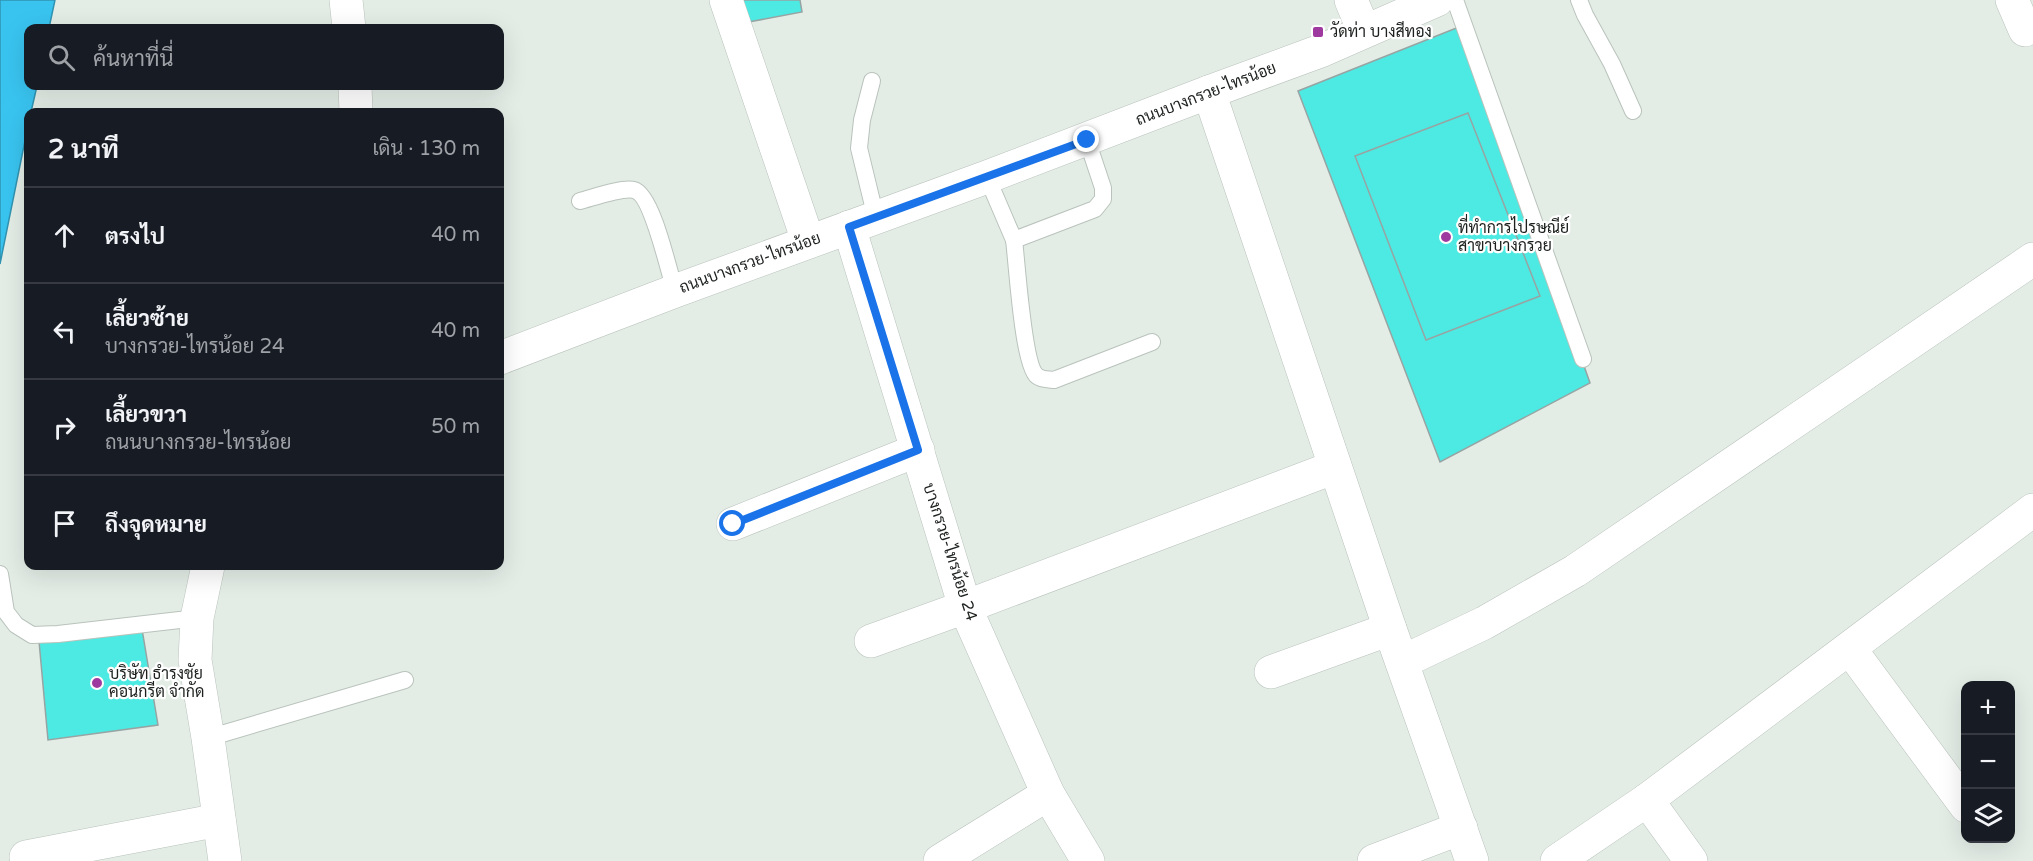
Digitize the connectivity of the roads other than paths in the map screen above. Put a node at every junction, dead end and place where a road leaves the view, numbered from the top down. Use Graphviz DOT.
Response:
graph roads {
  1 [pos="346,0"];
  2 [pos="726,0"];
  3 [pos="1351,0"];
  4 [pos="1437,0"];
  5 [pos="1455,0"];
  6 [pos="1579,0"];
  7 [pos="2013,0"];
  8 [pos="349,24"];
  9 [pos="2025,30"];
  10 [pos="1364,31"];
  11 [pos="872,81"];
  12 [pos="355,90"];
  13 [pos="1209,92"];
  14 [pos="356,108"];
  15 [pos="1633,111"];
  16 [pos="1087,140"];
  17 [pos="987,177"];
  18 [pos="580,201"];
  19 [pos="862,222"];
  20 [pos="1014,240"];
  21 [pos="808,241"];
  22 [pos="2033,260"];
  23 [pos="675,291"];
  24 [pos="1152,342"];
  25 [pos="504,356"];
  26 [pos="1583,359"];
  27 [pos="918,450"];
  28 [pos="1335,467"];
  29 [pos="2033,510"];
  30 [pos="733,524"];
  31 [pos="207,570"];
  32 [pos="0,574"];
  33 [pos="965,607"];
  34 [pos="197,618"];
  35 [pos="1390,629"];
  36 [pos="871,641"];
  37 [pos="1850,650"];
  38 [pos="1402,662"];
  39 [pos="1271,672"];
  40 [pos="405,680"];
  41 [pos="208,738"];
  42 [pos="1048,794"];
  43 [pos="1647,800"];
  44 [pos="1961,801"];
  45 [pos="219,820"];
  46 [pos="1461,828"];
  47 [pos="26,857"];
  48 [pos="225,861"];
  49 [pos="940,861"];
  50 [pos="1088,861"];
  51 [pos="1374,861"];
  52 [pos="1472,861"];
  53 [pos="1557,861"];
  54 [pos="1691,861"];
  1 -- 8 [label="street"];
  2 -- 21 [label="street"];
  3 -- 10 [label="street"];
  4 -- 10 [label="street, ถนนบางกรวย-ไทรน้อย"];
  5 -- 26 [label="lane"];
  6 -- 15 [label="lane"];
  7 -- 9 [label="street"];
  10 -- 13 [label="street, ถนนบางกรวย-ไทรน้อย"];
  11 -- 19 [label="lane"];
  12 -- 14 [label="street"];
  13 -- 16 [label="street, ถนนบางกรวย-ไทรน้อย"];
  13 -- 28 [label="street"];
  16 -- 17 [label="street, ถนนบางกรวย-ไทรน้อย"];
  16 -- 20 [label="lane"];
  17 -- 19 [label="street, ถนนบางกรวย-ไทรน้อย"];
  17 -- 20 [label="lane"];
  18 -- 23 [label="lane"];
  19 -- 21 [label="street, ถนนบางกรวย-ไทรน้อย"];
  19 -- 27 [label="street, บางกรวย-ไทรน้อย 24"];
  20 -- 24 [label="lane"];
  21 -- 23 [label="street, ถนนบางกรวย-ไทรน้อย"];
  22 -- 38 [label="street"];
  23 -- 25 [label="street, ถนนบางกรวย-ไทรน้อย"];
  27 -- 30 [label="street"];
  27 -- 33 [label="street, บางกรวย-ไทรน้อย 24"];
  28 -- 33 [label="street"];
  28 -- 35 [label="street"];
  29 -- 37 [label="street"];
  31 -- 34 [label="street"];
  32 -- 34 [label="lane"];
  33 -- 36 [label="street"];
  33 -- 42 [label="street, บางกรวย-ไทรน้อย 24"];
  34 -- 41 [label="street"];
  35 -- 38 [label="street"];
  35 -- 39 [label="street"];
  37 -- 43 [label="street"];
  37 -- 44 [label="street"];
  38 -- 46 [label="street"];
  40 -- 41 [label="lane"];
  41 -- 45 [label="street"];
  42 -- 49 [label="street"];
  42 -- 50 [label="street, บางกรวย-ไทรน้อย 24"];
  43 -- 53 [label="street"];
  43 -- 54 [label="street"];
  45 -- 47 [label="street"];
  45 -- 48 [label="street"];
  46 -- 51 [label="street"];
  46 -- 52 [label="street"];
}
